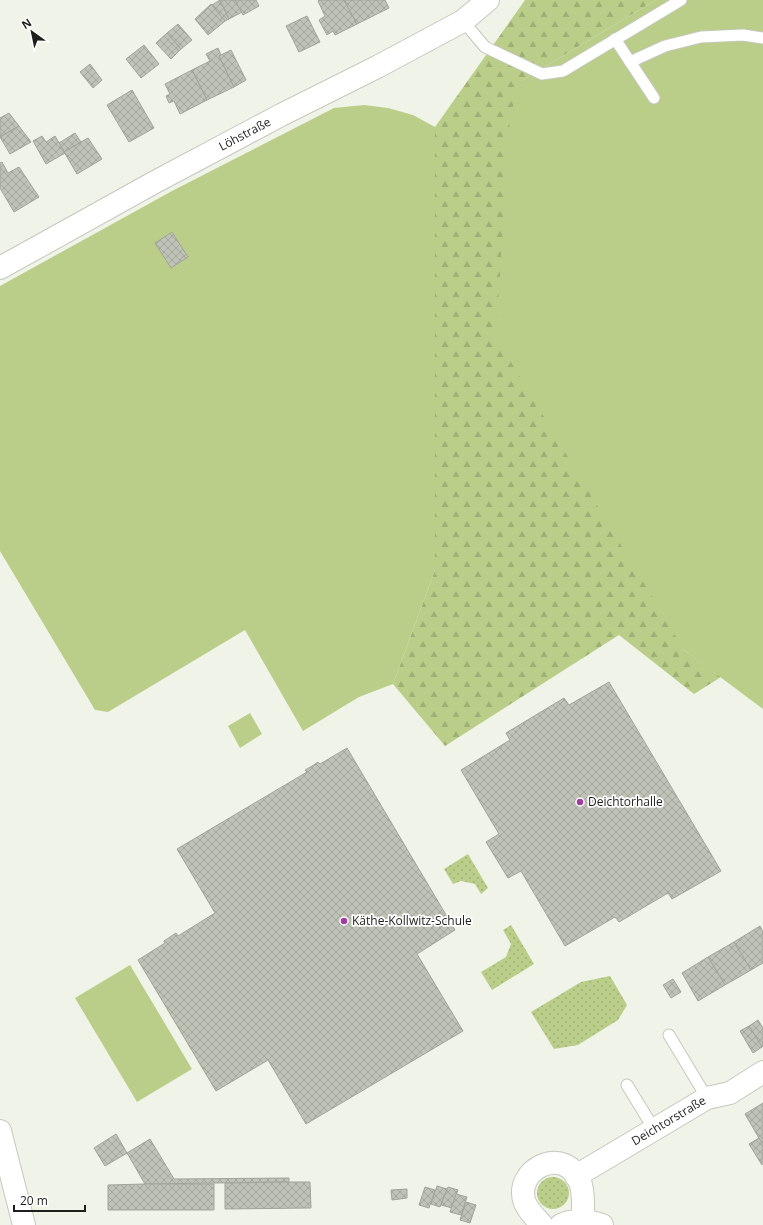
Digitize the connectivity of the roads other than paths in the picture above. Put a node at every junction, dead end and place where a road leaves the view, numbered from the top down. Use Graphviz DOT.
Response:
graph roads {
  1 [pos="488,0"];
  2 [pos="681,0"];
  3 [pos="463,21"];
  4 [pos="763,38"];
  5 [pos="615,39"];
  6 [pos="630,62"];
  7 [pos="654,98"];
  8 [pos="0,268"];
  9 [pos="669,1035"];
  10 [pos="763,1072"];
  11 [pos="627,1085"];
  12 [pos="707,1098"];
  13 [pos="654,1129"];
  14 [pos="0,1131"];
  15 [pos="576,1176"];
  16 [pos="578,1224"];
  17 [pos="24,1225"];
  18 [pos="542,1225"];
  1 -- 3 [label="street, Löhstraße"];
  2 -- 5 [label="lane"];
  3 -- 5 [label="lane"];
  3 -- 8 [label="street, Löhstraße"];
  4 -- 6 [label="lane"];
  5 -- 6 [label="lane"];
  6 -- 7 [label="lane"];
  9 -- 12 [label="lane"];
  10 -- 12 [label="street, Deichtorstraße"];
  11 -- 13 [label="lane"];
  12 -- 13 [label="street, Deichtorstraße"];
  13 -- 15 [label="street, Deichtorstraße"];
  14 -- 17 [label="street"];
  15 -- 16 [label="street"];
  15 -- 18 [label="street"];
}
